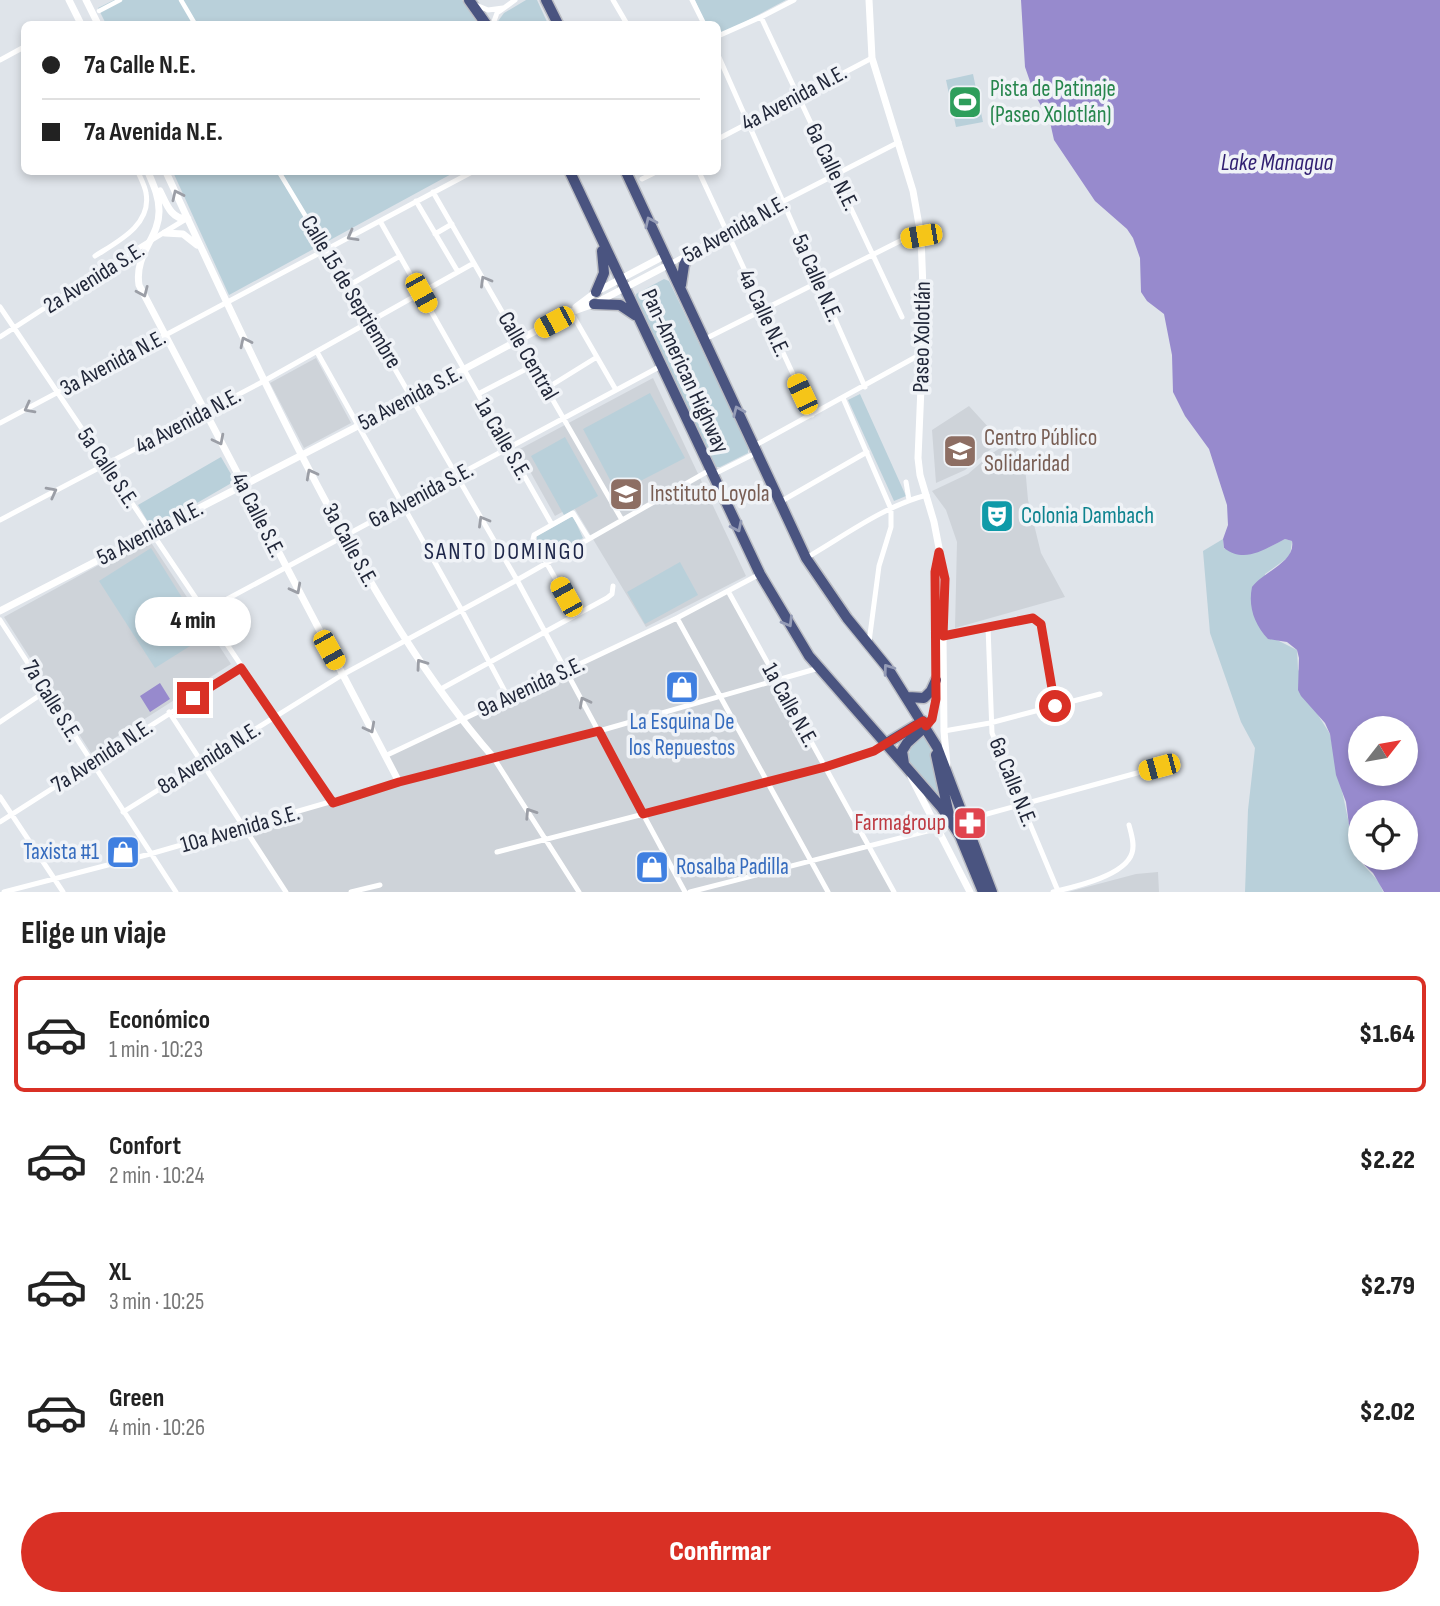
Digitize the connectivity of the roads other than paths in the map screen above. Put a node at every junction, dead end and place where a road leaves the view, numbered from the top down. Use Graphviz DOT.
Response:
graph roads {
  1 [pos="69,0"];
  2 [pos="86,0"];
  3 [pos="120,0"];
  4 [pos="181,0"];
  5 [pos="515,0"];
  6 [pos="614,0"];
  7 [pos="692,0"];
  8 [pos="794,0"];
  9 [pos="869,0"];
  10 [pos="470,1"];
  11 [pos="549,3"];
  12 [pos="503,8"];
  13 [pos="96,12"];
  14 [pos="761,18"];
  15 [pos="76,21"];
  16 [pos="98,21"];
  17 [pos="193,21"];
  18 [pos="484,21"];
  19 [pos="493,21"];
  20 [pos="557,21"];
  21 [pos="625,21"];
  22 [pos="702,21"];
  23 [pos="721,35"];
  24 [pos="21,49"];
  25 [pos="872,58"];
  26 [pos="0,60"];
  27 [pos="721,62"];
  28 [pos="797,96"];
  29 [pos="747,123"];
  30 [pos="721,137"];
  31 [pos="899,142"];
  32 [pos="139,175"];
  33 [pos="150,175"];
  34 [pos="151,175"];
  35 [pos="167,175"];
  36 [pos="281,175"];
  37 [pos="466,175"];
  38 [pos="571,175"];
  39 [pos="627,175"];
  40 [pos="650,175"];
  41 [pos="700,175"];
  42 [pos="837,176"];
  43 [pos="642,179"];
  44 [pos="433,192"];
  45 [pos="416,201"];
  46 [pos="784,201"];
  47 [pos="188,219"];
  48 [pos="380,221"];
  49 [pos="452,225"];
  50 [pos="595,227"];
  51 [pos="165,233"];
  52 [pos="727,233"];
  53 [pos="435,234"];
  54 [pos="921,236"];
  55 [pos="146,245"];
  56 [pos="326,250"];
  57 [pos="204,253"];
  58 [pos="874,254"];
  59 [pos="689,255"];
  60 [pos="400,256"];
  61 [pos="95,257"];
  62 [pos="668,260"];
  63 [pos="474,263"];
  64 [pos="458,272"];
  65 [pos="818,282"];
  66 [pos="622,284"];
  67 [pos="348,286"];
  68 [pos="681,286"];
  69 [pos="596,292"];
  70 [pos="421,293"];
  71 [pos="227,303"];
  72 [pos="594,304"];
  73 [pos="0,307"];
  74 [pos="763,310"];
  75 [pos="570,312"];
  76 [pos="902,317"];
  77 [pos="640,321"];
  78 [pos="369,322"];
  79 [pos="15,328"];
  80 [pos="165,336"];
  81 [pos="0,337"];
  82 [pos="705,339"];
  83 [pos="519,340"];
  84 [pos="317,352"];
  85 [pos="923,353"];
  86 [pos="597,358"];
  87 [pos="534,365"];
  88 [pos="661,366"];
  89 [pos="464,370"];
  90 [pos="264,381"];
  91 [pos="865,387"];
  92 [pos="547,388"];
  93 [pos="616,390"];
  94 [pos="57,392"];
  95 [pos="478,394"];
  96 [pos="413,397"];
  97 [pos="843,398"];
  98 [pos="205,411"];
  99 [pos="812,415"];
  100 [pos="565,417"];
  101 [pos="0,423"];
  102 [pos="359,426"];
  103 [pos="508,448"];
  104 [pos="755,450"];
  105 [pos="867,452"];
  106 [pos="301,455"];
  107 [pos="105,464"];
  108 [pos="711,472"];
  109 [pos="457,475"];
  110 [pos="906,482"];
  111 [pos="243,485"];
  112 [pos="927,495"];
  113 [pos="909,500"];
  114 [pos="780,502"];
  115 [pos="403,505"];
  116 [pos="891,509"];
  117 [pos="0,520"];
  118 [pos="622,520"];
  119 [pos="551,523"];
  120 [pos="151,532"];
  121 [pos="344,536"];
  122 [pos="589,539"];
  123 [pos="939,552"];
  124 [pos="806,558"];
  125 [pos="547,563"];
  126 [pos="285,568"];
  127 [pos="760,574"];
  128 [pos="517,580"];
  129 [pos="613,586"];
  130 [pos="728,591"];
  131 [pos="461,609"];
  132 [pos="0,611"];
  133 [pos="203,612"];
  134 [pos="576,615"];
  135 [pos="677,618"];
  136 [pos="0,620"];
  137 [pos="988,627"];
  138 [pos="546,631"];
  139 [pos="943,636"];
  140 [pos="404,640"];
  141 [pos="869,644"];
  142 [pos="490,663"];
  143 [pos="241,668"];
  144 [pos="819,668"];
  145 [pos="567,669"];
  146 [pos="342,675"];
  147 [pos="936,680"];
  148 [pos="777,681"];
  149 [pos="46,691"];
  150 [pos="439,691"];
  151 [pos="1100,694"];
  152 [pos="719,697"];
  153 [pos="908,697"];
  154 [pos="508,698"];
  155 [pos="1055,706"];
  156 [pos="169,712"];
  157 [pos="275,717"];
  158 [pos="462,719"];
  159 [pos="0,722"];
  160 [pos="990,723"];
  161 [pos="924,724"];
  162 [pos="599,731"];
  163 [pos="944,732"];
  164 [pos="932,737"];
  165 [pos="885,744"];
  166 [pos="385,756"];
  167 [pos="493,757"];
  168 [pos="91,762"];
  169 [pos="203,763"];
  170 [pos="904,764"];
  171 [pos="825,767"];
  172 [pos="1159,767"];
  173 [pos="947,769"];
  174 [pos="399,782"];
  175 [pos="766,782"];
  176 [pos="0,797"];
  177 [pos="333,803"];
  178 [pos="1023,805"];
  179 [pos="123,812"];
  180 [pos="643,814"];
  181 [pos="12,815"];
  182 [pos="949,817"];
  183 [pos="965,820"];
  184 [pos="0,822"];
  185 [pos="1129,825"];
  186 [pos="244,828"];
  187 [pos="939,828"];
  188 [pos="547,839"];
  189 [pos="868,846"];
  190 [pos="497,852"];
  191 [pos="150,854"];
  192 [pos="811,861"];
  193 [pos="55,879"];
  194 [pos="380,885"];
  195 [pos="1055,891"];
  196 [pos="4,892"];
  197 [pos="63,892"];
  198 [pos="176,892"];
  199 [pos="286,892"];
  200 [pos="351,892"];
  201 [pos="579,892"];
  202 [pos="687,892"];
  203 [pos="828,892"];
  204 [pos="894,892"];
  205 [pos="970,892"];
  206 [pos="983,892"];
  207 [pos="992,892"];
  1 -- 15 [label="street"];
  2 -- 13 [label="street"];
  3 -- 13 [label="street"];
  4 -- 17 [label="street"];
  5 -- 12 [label="street"];
  6 -- 21 [label="street"];
  7 -- 22 [label="street"];
  8 -- 14 [label="street"];
  9 -- 25 [label="street, Paseo Xolotlán"];
  10 -- 12 [label="street"];
  10 -- 18 [label="highway"];
  11 -- 20 [label="highway"];
  12 -- 19 [label="street"];
  13 -- 16 [label="street"];
  14 -- 23 [label="street"];
  14 -- 28 [label="street, 6a Calle N.E."];
  24 -- 26 [label="street"];
  25 -- 28 [label="street, 4a Avenida N.E."];
  25 -- 31 [label="street, Paseo Xolotlán"];
  27 -- 29 [label="street, 5a Calle N.E."];
  28 -- 29 [label="street, 4a Avenida N.E."];
  28 -- 42 [label="street, 6a Calle N.E."];
  29 -- 30 [label="street, 4a Avenida N.E."];
  29 -- 46 [label="street, 5a Calle N.E."];
  31 -- 42 [label="street, 5a Avenida N.E."];
  31 -- 54 [label="street, Paseo Xolotlán"];
  32 -- 61 [label="street"];
  33 -- 55 [label="street"];
  34 -- 47 [label="street"];
  47 -- 35 [label="street, 3a Calle S.E., one-way"];
  36 -- 56 [label="street, Calle 15 de Septiembre"];
  37 -- 44 [label="street"];
  38 -- 50 [label="highway, Pan-American Highway"];
  62 -- 39 [label="highway, Pan-American Highway, one-way"];
  40 -- 43 [label="street"];
  41 -- 52 [label="street, 4a Calle N.E."];
  42 -- 46 [label="street, 5a Avenida N.E."];
  42 -- 58 [label="street, 6a Calle N.E."];
  44 -- 45 [label="street, 3a Avenida N.E."];
  44 -- 49 [label="street, Calle Central"];
  45 -- 48 [label="street, 3a Avenida N.E."];
  45 -- 53 [label="street"];
  46 -- 52 [label="street, 5a Avenida N.E."];
  46 -- 65 [label="street, 5a Calle N.E."];
  47 -- 51 [label="street, 2a Avenida S.E."];
  47 -- 57 [label="street, 3a Calle S.E."];
  48 -- 56 [label="street, 3a Avenida N.E., one-way"];
  48 -- 60 [label="street, 1a Calle S.E."];
  49 -- 53 [label="street"];
  49 -- 63 [label="street, Calle Central"];
  50 -- 66 [label="highway, Pan-American Highway"];
  50 -- 69 [label="highway"];
  51 -- 55 [label="street, 2a Avenida S.E."];
  51 -- 57 [label="street"];
  52 -- 59 [label="street, 5a Avenida N.E."];
  52 -- 74 [label="street, 4a Calle N.E."];
  53 -- 64 [label="street"];
  54 -- 58 [label="street"];
  54 -- 85 [label="street, Paseo Xolotlán"];
  55 -- 79 [label="street, 2a Avenida S.E."];
  55 -- 80 [label="street, 4a Calle S.E., one-way"];
  56 -- 67 [label="street, Calle 15 de Septiembre"];
  56 -- 71 [label="street, 3a Avenida N.E."];
  57 -- 71 [label="street, 3a Calle S.E."];
  58 -- 65 [label="street"];
  58 -- 76 [label="street, 6a Calle N.E."];
  59 -- 62 [label="street, 5a Avenida N.E."];
  59 -- 68 [label="highway"];
  60 -- 67 [label="street"];
  60 -- 70 [label="street, 1a Calle S.E."];
  62 -- 66 [label="street, 5a Avenida N.E."];
  62 -- 68 [label="highway, Pan-American Highway"];
  63 -- 64 [label="street, 4a Avenida N.E."];
  83 -- 63 [label="street, Calle Central, one-way"];
  64 -- 70 [label="street, 4a Avenida N.E."];
  65 -- 74 [label="street"];
  65 -- 91 [label="street, 5a Calle N.E."];
  66 -- 69 [label="street, 5a Avenida N.E."];
  66 -- 72 [label="street, 5a Avenida N.E."];
  66 -- 77 [label="highway, Pan-American Highway"];
  67 -- 78 [label="street, Calle 15 de Septiembre"];
  68 -- 82 [label="highway, Pan-American Highway"];
  69 -- 75 [label="street, 5a Avenida N.E."];
  70 -- 78 [label="street, 4a Avenida N.E."];
  70 -- 89 [label="street, 1a Calle S.E."];
  71 -- 80 [label="street, 3a Avenida N.E."];
  90 -- 71 [label="street, 3a Calle S.E., one-way"];
  72 -- 75 [label="street, 5a Avenida N.E."];
  72 -- 77 [label="highway"];
  73 -- 79 [label="street, 5a Calle S.E."];
  74 -- 82 [label="street"];
  74 -- 99 [label="street, 4a Calle N.E."];
  75 -- 83 [label="street, 5a Avenida N.E."];
  75 -- 86 [label="street"];
  77 -- 88 [label="highway, Pan-American Highway"];
  78 -- 84 [label="street, 4a Avenida N.E."];
  78 -- 96 [label="street, Calle 15 de Septiembre"];
  79 -- 81 [label="street, 2a Avenida S.E."];
  79 -- 94 [label="street, 5a Calle S.E."];
  80 -- 94 [label="street, 3a Avenida N.E."];
  80 -- 98 [label="street, 4a Calle S.E."];
  104 -- 82 [label="highway, Pan-American Highway, one-way"];
  83 -- 87 [label="street, Calle Central"];
  83 -- 89 [label="street, 5a Avenida S.E."];
  84 -- 90 [label="street, 4a Avenida N.E."];
  84 -- 102 [label="street"];
  85 -- 91 [label="street"];
  85 -- 112 [label="street, Paseo Xolotlán"];
  86 -- 92 [label="street"];
  86 -- 93 [label="street"];
  87 -- 92 [label="street, Calle Central"];
  87 -- 95 [label="street"];
  88 -- 93 [label="street, 6a Avenida S.E."];
  88 -- 108 [label="highway, Pan-American Highway"];
  89 -- 95 [label="street, 1a Calle S.E."];
  89 -- 96 [label="street, 5a Avenida S.E."];
  90 -- 98 [label="street, 4a Avenida N.E."];
  90 -- 106 [label="street, 3a Calle S.E."];
  91 -- 97 [label="street"];
  92 -- 100 [label="street, Calle Central"];
  93 -- 100 [label="street, 6a Avenida S.E."];
  94 -- 101 [label="street, 3a Avenida N.E., one-way"];
  94 -- 107 [label="street, 5a Calle S.E."];
  95 -- 103 [label="street, 1a Calle S.E."];
  96 -- 102 [label="street, 5a Avenida S.E."];
  96 -- 109 [label="street, Calle 15 de Septiembre"];
  97 -- 99 [label="street"];
  97 -- 105 [label="street"];
  98 -- 107 [label="street, 4a Avenida N.E."];
  98 -- 111 [label="street, 4a Calle S.E., one-way"];
  99 -- 104 [label="street"];
  100 -- 103 [label="street, 6a Avenida S.E."];
  100 -- 118 [label="street, Calle Central"];
  102 -- 106 [label="street, 5a Avenida S.E."];
  102 -- 115 [label="street"];
  103 -- 109 [label="street, 6a Avenida S.E."];
  103 -- 119 [label="street, 1a Calle S.E."];
  104 -- 108 [label="street, 8a Avenida N.E."];
  104 -- 114 [label="highway, Pan-American Highway"];
  105 -- 114 [label="street"];
  105 -- 116 [label="street"];
  106 -- 111 [label="street, 5a Avenida N.E."];
  121 -- 106 [label="street, 3a Calle S.E., one-way"];
  117 -- 107 [label="street, 4a Avenida N.E., one-way"];
  107 -- 120 [label="street, 5a Calle S.E."];
  108 -- 118 [label="street, 8a Avenida N.E."];
  108 -- 127 [label="highway, Pan-American Highway, one-way"];
  109 -- 115 [label="street, 6a Avenida S.E."];
  128 -- 109 [label="street, Calle 15 de Septiembre, one-way"];
  110 -- 113 [label="street"];
  111 -- 120 [label="street, 5a Avenida N.E."];
  111 -- 126 [label="street, 4a Calle S.E."];
  112 -- 113 [label="street"];
  112 -- 123 [label="street, Paseo Xolotlán"];
  113 -- 116 [label="street"];
  114 -- 124 [label="highway, Pan-American Highway"];
  115 -- 121 [label="street, 6a Avenida S.E."];
  115 -- 131 [label="street"];
  116 -- 124 [label="street"];
  116 -- 141 [label="street"];
  118 -- 122 [label="street, 8a Avenida N.E."];
  119 -- 122 [label="street"];
  119 -- 125 [label="street"];
  120 -- 132 [label="street, 5a Avenida N.E."];
  120 -- 133 [label="street, 5a Calle S.E."];
  121 -- 126 [label="street, 6a Avenida S.E."];
  121 -- 140 [label="street, 3a Calle S.E."];
  122 -- 125 [label="street, 8a Avenida N.E."];
  123 -- 139 [label="street, Paseo Xolotlán"];
  123 -- 147 [label="street, Paseo Xolotlán"];
  124 -- 141 [label="highway, Pan-American Highway"];
  125 -- 128 [label="street, 8a Avenida N.E."];
  125 -- 134 [label="street"];
  126 -- 133 [label="street, 6a Avenida S.E."];
  126 -- 146 [label="street, 4a Calle S.E., one-way"];
  127 -- 130 [label="street, 9a Avenida S.E."];
  127 -- 144 [label="highway, Pan-American Highway, one-way"];
  128 -- 131 [label="street, 8a Avenida N.E."];
  128 -- 138 [label="street, Calle 15 de Septiembre"];
  129 -- 134 [label="street"];
  130 -- 135 [label="street, 9a Avenida S.E."];
  130 -- 148 [label="street, 1a Calle N.E."];
  131 -- 140 [label="street, 8a Avenida N.E."];
  131 -- 142 [label="street"];
  133 -- 143 [label="street, 5a Calle S.E."];
  134 -- 138 [label="street"];
  135 -- 145 [label="street, 9a Avenida S.E."];
  135 -- 152 [label="street"];
  136 -- 149 [label="street, 7a Calle S.E."];
  137 -- 139 [label="street"];
  137 -- 155 [label="street"];
  137 -- 160 [label="street, 6a Calle N.E."];
  138 -- 142 [label="street"];
  138 -- 145 [label="street, Calle 15 de Septiembre"];
  139 -- 163 [label="street, Paseo Xolotlán"];
  140 -- 146 [label="street, 8a Avenida N.E."];
  150 -- 140 [label="street, 3a Calle S.E., one-way"];
  153 -- 141 [label="highway, Pan-American Highway, one-way"];
  142 -- 150 [label="street"];
  142 -- 154 [label="street"];
  143 -- 156 [label="street, 7a Avenida N.E."];
  143 -- 157 [label="street, 5a Calle S.E."];
  144 -- 148 [label="street, 10a Avenida S.E."];
  144 -- 165 [label="highway, Pan-American Highway"];
  145 -- 154 [label="street, 9a Avenida S.E."];
  162 -- 145 [label="street, Calle 15 de Septiembre, one-way"];
  146 -- 157 [label="street, 8a Avenida N.E."];
  146 -- 166 [label="street, 4a Calle S.E., one-way"];
  147 -- 153 [label="highway"];
  147 -- 161 [label="street, Paseo Xolotlán"];
  148 -- 152 [label="street, 10a Avenida S.E."];
  148 -- 171 [label="street, 1a Calle N.E."];
  149 -- 159 [label="street"];
  149 -- 168 [label="street, 7a Calle S.E."];
  150 -- 158 [label="street, 3a Calle S.E."];
  151 -- 155 [label="street"];
  152 -- 162 [label="street, 10a Avenida S.E."];
  152 -- 175 [label="street"];
  153 -- 161 [label="highway, Pan-American Highway"];
  154 -- 158 [label="street, 9a Avenida S.E."];
  155 -- 160 [label="street"];
  156 -- 168 [label="street, 7a Avenida N.E."];
  156 -- 169 [label="street"];
  157 -- 169 [label="street, 8a Avenida N.E."];
  157 -- 177 [label="street, 5a Calle S.E."];
  158 -- 166 [label="street, 9a Avenida S.E."];
  158 -- 167 [label="street, 3a Calle S.E."];
  160 -- 163 [label="street"];
  160 -- 178 [label="street, 6a Calle N.E."];
  161 -- 164 [label="highway, Pan-American Highway"];
  161 -- 165 [label="highway"];
  161 -- 170 [label="highway"];
  162 -- 167 [label="street, 10a Avenida S.E."];
  162 -- 180 [label="street, Calle 15 de Septiembre"];
  163 -- 173 [label="street, Paseo Xolotlán"];
  164 -- 173 [label="highway, Pan-American Highway"];
  164 -- 182 [label="highway"];
  165 -- 170 [label="highway, Pan-American Highway"];
  165 -- 171 [label="street"];
  166 -- 174 [label="street, 4a Calle S.E."];
  167 -- 174 [label="street, 10a Avenida S.E."];
  188 -- 167 [label="street, 3a Calle S.E., one-way"];
  168 -- 179 [label="street, 7a Calle S.E."];
  168 -- 181 [label="street, 7a Avenida N.E."];
  169 -- 179 [label="street, 8a Avenida N.E."];
  169 -- 186 [label="street"];
  170 -- 182 [label="highway, Pan-American Highway"];
  170 -- 187 [label="street"];
  171 -- 175 [label="street"];
  171 -- 189 [label="street, 1a Calle N.E."];
  172 -- 178 [label="street"];
  173 -- 183 [label="highway, Pan-American Highway"];
  174 -- 177 [label="street, 10a Avenida S.E."];
  175 -- 180 [label="street"];
  175 -- 192 [label="street"];
  176 -- 181 [label="street"];
  177 -- 186 [label="street, 10a Avenida S.E."];
  178 -- 183 [label="street"];
  178 -- 195 [label="street, 6a Calle N.E."];
  179 -- 191 [label="street, 7a Calle S.E."];
  180 -- 188 [label="street"];
  180 -- 202 [label="street, Calle 15 de Septiembre"];
  181 -- 184 [label="street, 7a Avenida N.E."];
  181 -- 193 [label="street"];
  182 -- 187 [label="street"];
  182 -- 206 [label="highway, Pan-American Highway"];
  183 -- 207 [label="highway, Pan-American Highway"];
  185 -- 195 [label="street"];
  186 -- 191 [label="street, 10a Avenida S.E."];
  186 -- 199 [label="street"];
  187 -- 189 [label="street"];
  187 -- 205 [label="street"];
  188 -- 190 [label="street"];
  188 -- 201 [label="street, 3a Calle S.E."];
  189 -- 192 [label="street"];
  189 -- 204 [label="street, 1a Calle N.E."];
  191 -- 193 [label="street, 10a Avenida S.E."];
  191 -- 198 [label="street, 7a Calle S.E."];
  192 -- 202 [label="street"];
  192 -- 203 [label="street"];
  193 -- 196 [label="street, 10a Avenida S.E."];
  193 -- 197 [label="street"];
  194 -- 200 [label="street"];
}
